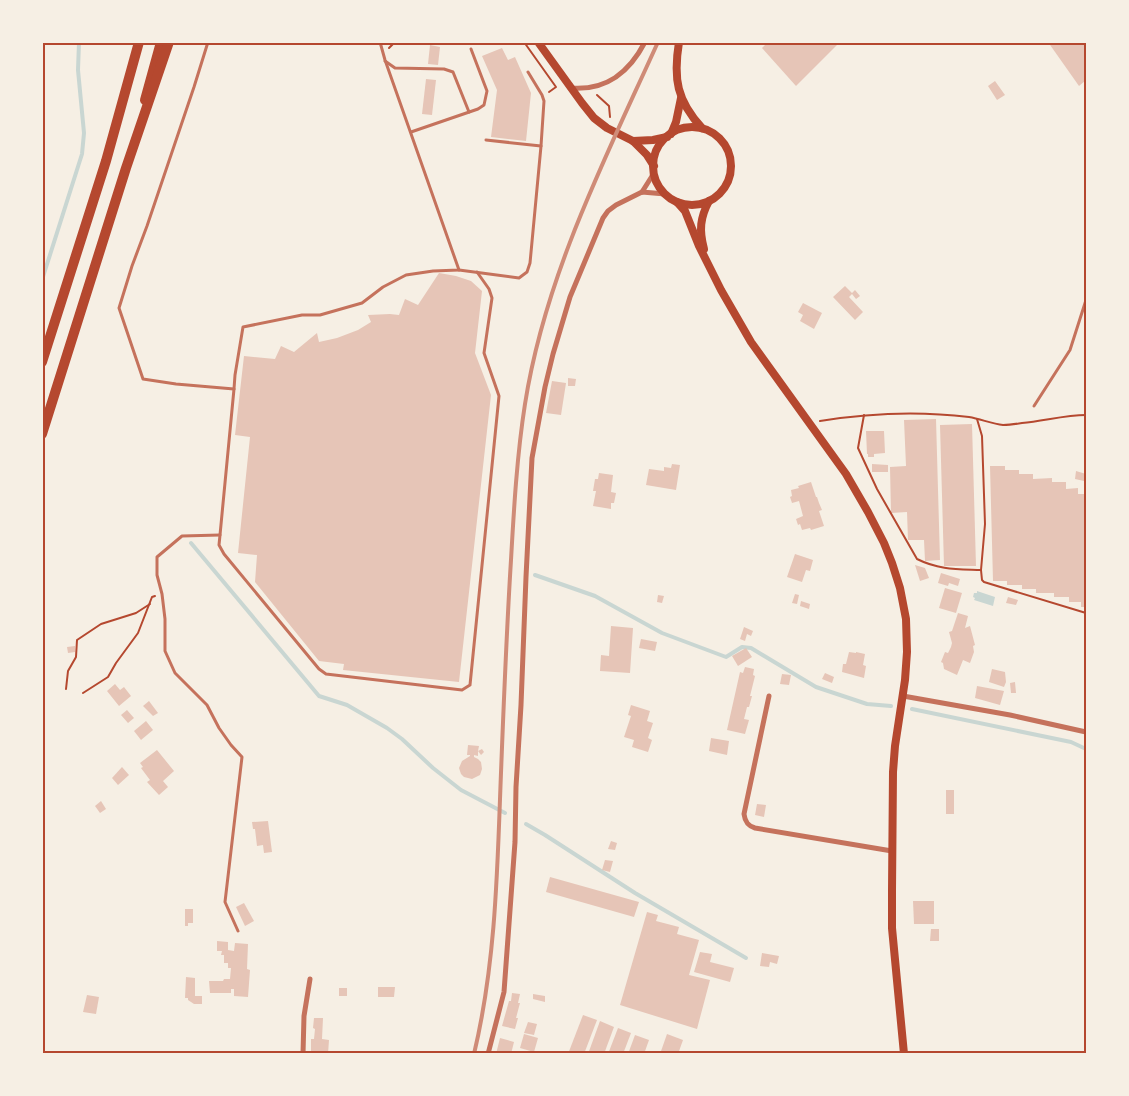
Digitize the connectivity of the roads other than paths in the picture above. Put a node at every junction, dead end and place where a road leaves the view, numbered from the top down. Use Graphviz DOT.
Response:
graph roads {
  1 [pos="138,42"];
  2 [pos="161,42"];
  3 [pos="169,42"];
  4 [pos="208,42"];
  5 [pos="380,42"];
  6 [pos="538,42"];
  7 [pos="645,42"];
  8 [pos="678,42"];
  9 [pos="471,49"];
  10 [pos="385,60"];
  11 [pos="528,72"];
  12 [pos="570,88"];
  13 [pos="681,98"];
  14 [pos="469,112"];
  15 [pos="702,128"];
  16 [pos="410,132"];
  17 [pos="669,135"];
  18 [pos="486,140"];
  19 [pos="633,141"];
  20 [pos="541,146"];
  21 [pos="126,168"];
  22 [pos="654,169"];
  23 [pos="642,192"];
  24 [pos="665,194"];
  25 [pos="709,201"];
  26 [pos="677,202"];
  27 [pos="708,263"];
  28 [pos="459,270"];
  29 [pos="477,272"];
  30 [pos="1086,300"];
  31 [pos="42,362"];
  32 [pos="234,388"];
  33 [pos="1034,406"];
  34 [pos="42,434"];
  35 [pos="220,535"];
  36 [pos="769,696"];
  37 [pos="903,696"];
  38 [pos="1086,732"];
  39 [pos="892,851"];
  40 [pos="238,931"];
  41 [pos="310,979"];
  42 [pos="303,1054"];
  43 [pos="488,1054"];
  44 [pos="904,1054"];
  1 -- 31 [label="highway"];
  2 -- 21 [label="highway"];
  3 -- 21 [label="highway"];
  4 -- 32 [label="lane"];
  5 -- 10 [label="lane"];
  6 -- 12 [label="main road"];
  7 -- 12 [label="street"];
  8 -- 13 [label="main road"];
  9 -- 14 [label="lane"];
  10 -- 14 [label="lane"];
  10 -- 16 [label="lane"];
  11 -- 20 [label="lane"];
  12 -- 19 [label="main road"];
  13 -- 15 [label="main road"];
  13 -- 17 [label="main road"];
  14 -- 16 [label="lane"];
  15 -- 17 [label="main road"];
  15 -- 25 [label="main road"];
  16 -- 28 [label="lane"];
  17 -- 19 [label="main road"];
  17 -- 22 [label="main road"];
  18 -- 20 [label="lane"];
  19 -- 22 [label="main road"];
  20 -- 29 [label="lane"];
  21 -- 34 [label="highway"];
  22 -- 23 [label="street"];
  22 -- 24 [label="main road"];
  23 -- 24 [label="street"];
  23 -- 43 [label="street"];
  24 -- 26 [label="main road"];
  25 -- 26 [label="main road"];
  25 -- 27 [label="main road"];
  26 -- 27 [label="main road"];
  27 -- 37 [label="main road"];
  28 -- 29 [label="lane"];
  28 -- 32 [label="lane"];
  29 -- 35 [label="lane"];
  30 -- 33 [label="lane"];
  32 -- 35 [label="lane"];
  35 -- 40 [label="lane"];
  36 -- 39 [label="street"];
  37 -- 38 [label="street"];
  37 -- 39 [label="main road"];
  39 -- 44 [label="main road"];
  41 -- 42 [label="street"];
}
